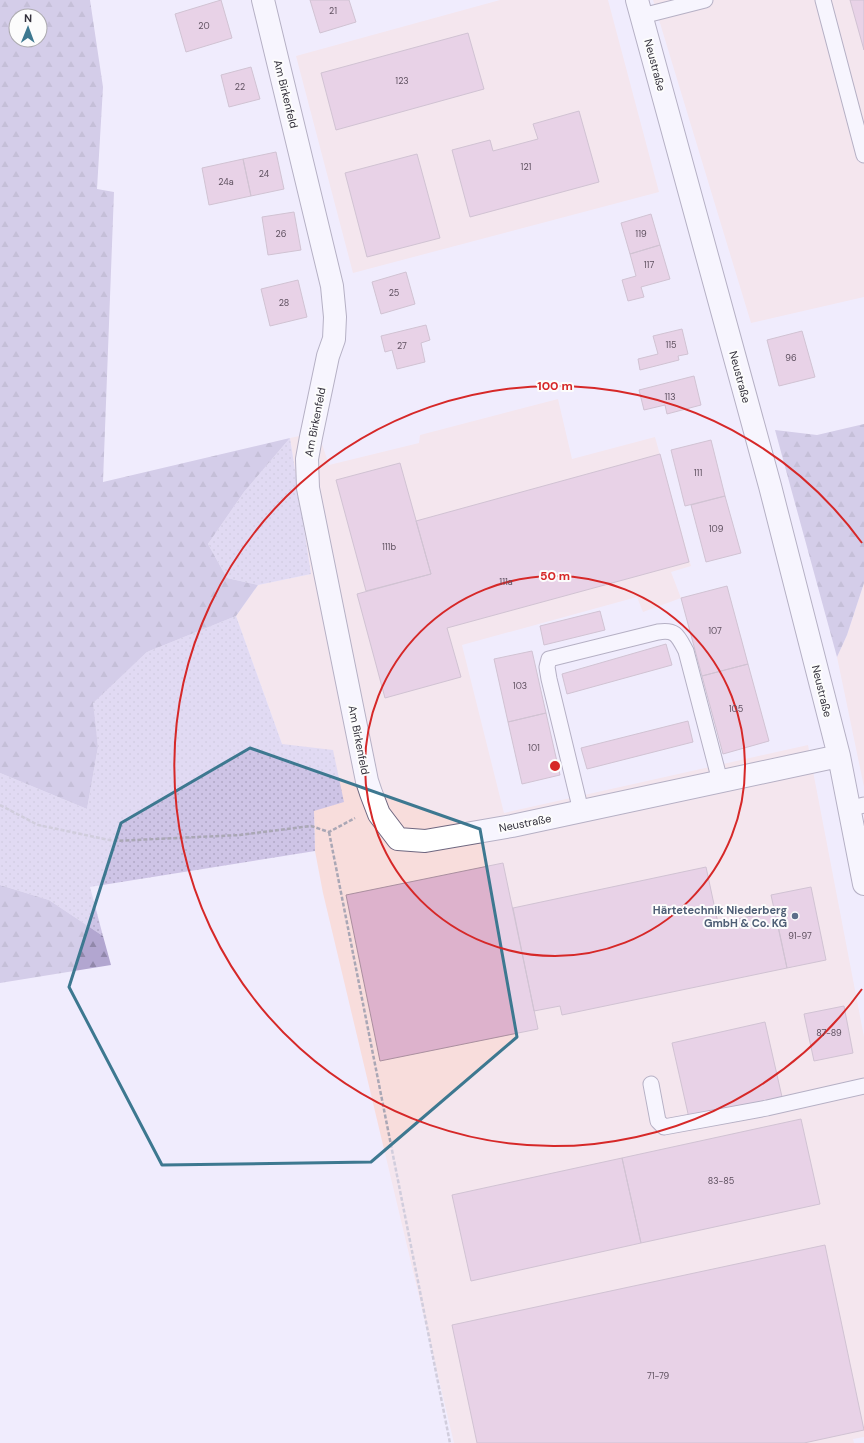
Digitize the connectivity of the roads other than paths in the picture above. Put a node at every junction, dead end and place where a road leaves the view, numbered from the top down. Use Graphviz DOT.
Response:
graph roads {
  1 [pos="263,0"];
  2 [pos="705,0"];
  3 [pos="823,0"];
  4 [pos="639,8"];
  5 [pos="864,155"];
  6 [pos="839,756"];
  7 [pos="720,782"];
  8 [pos="856,807"];
  9 [pos="581,811"];
  10 [pos="398,839"];
  11 [pos="864,884"];
  12 [pos="650,1084"];
  13 [pos="864,1086"];
  1 -- 10 [label="street, Am Birkenfeld"];
  2 -- 4 [label="lane"];
  3 -- 5 [label="lane"];
  4 -- 6 [label="street, Neustraße"];
  6 -- 7 [label="street, Neustraße"];
  6 -- 8 [label="street, Neustraße"];
  7 -- 9 [label="street, Neustraße"];
  7 -- 9 [label="lane"];
  8 -- 11 [label="street, Neustraße"];
  9 -- 10 [label="street, Neustraße"];
  12 -- 13 [label="lane"];
}
